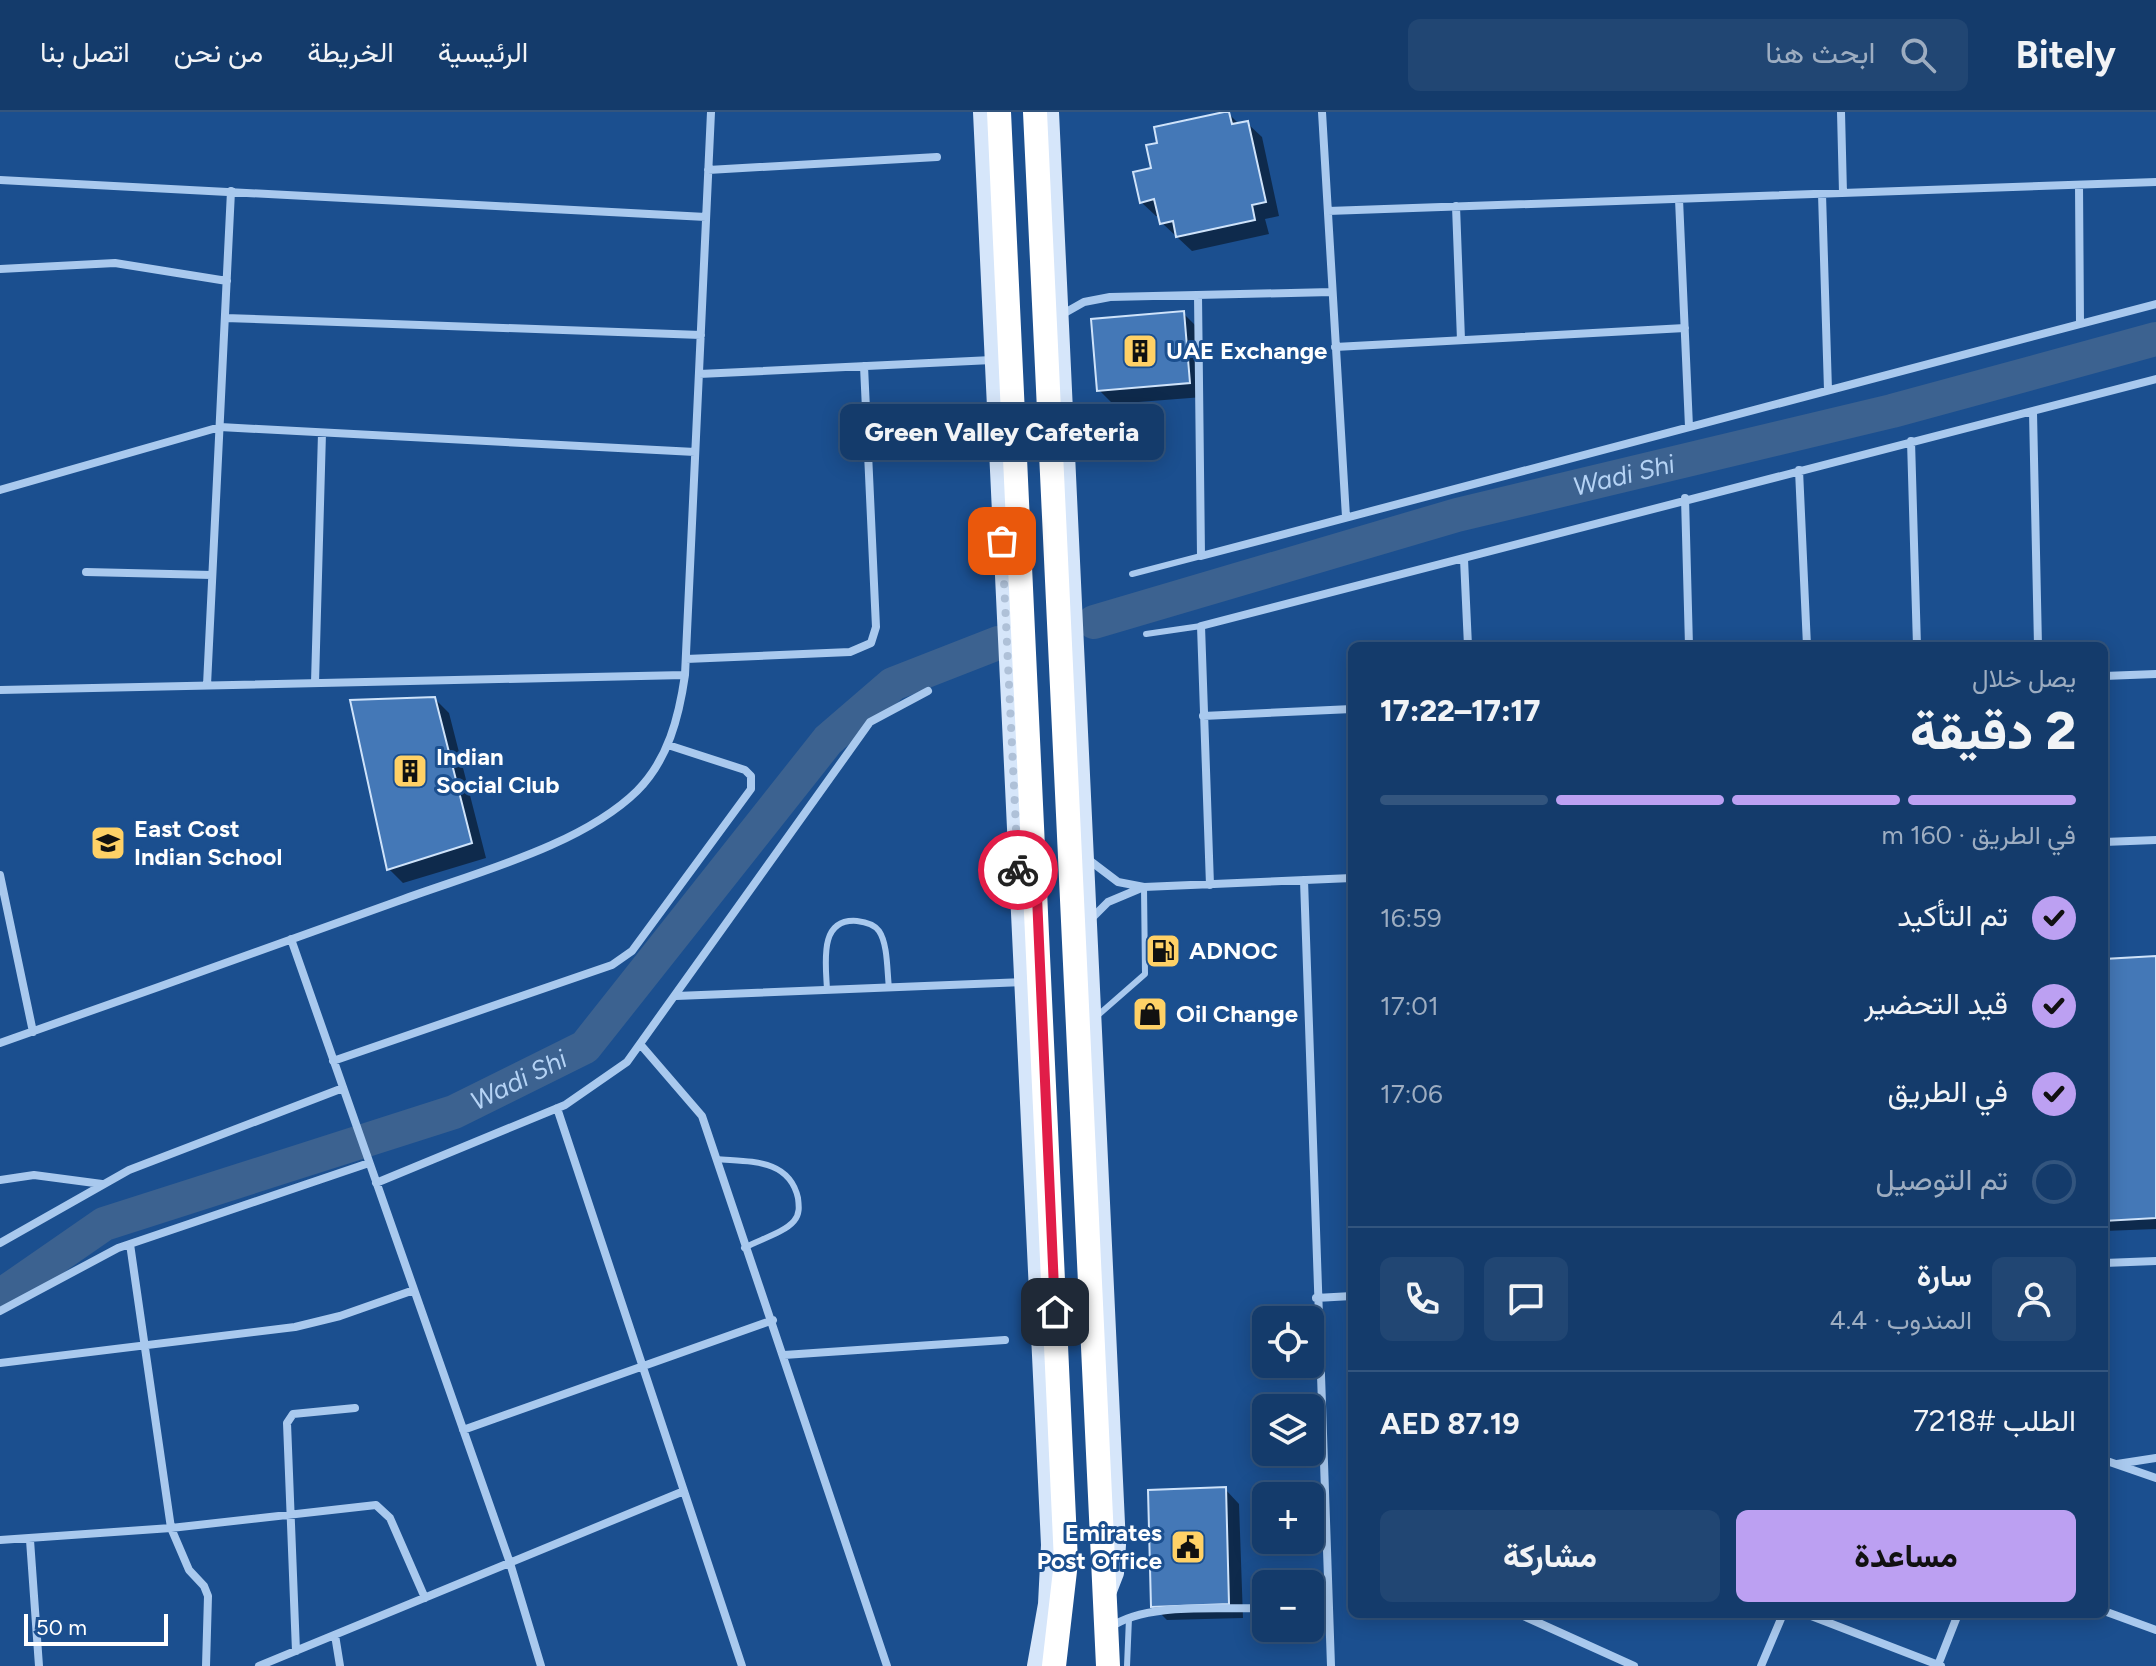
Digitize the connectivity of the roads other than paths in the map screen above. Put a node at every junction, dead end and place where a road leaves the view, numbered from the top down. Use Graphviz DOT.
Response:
graph roads {
  1 [pos="711,112"];
  2 [pos="981,112"];
  3 [pos="999,112"];
  4 [pos="1035,112"];
  5 [pos="1051,112"];
  6 [pos="1322,112"];
  7 [pos="1841,112"];
  8 [pos="937,157"];
  9 [pos="708,170"];
  10 [pos="0,180"];
  11 [pos="2156,182"];
  12 [pos="2079,185"];
  13 [pos="231,191"];
  14 [pos="1843,193"];
  15 [pos="1822,194"];
  16 [pos="1679,199"];
  17 [pos="1456,206"];
  18 [pos="1328,211"];
  19 [pos="706,217"];
  20 [pos="0,269"];
  21 [pos="227,281"];
  22 [pos="1332,292"];
  23 [pos="1198,295"];
  24 [pos="2156,304"];
  25 [pos="1061,316"];
  26 [pos="225,318"];
  27 [pos="2080,324"];
  28 [pos="1685,328"];
  29 [pos="701,335"];
  30 [pos="1461,340"];
  31 [pos="1335,347"];
  32 [pos="993,360"];
  33 [pos="864,366"];
  34 [pos="699,374"];
  35 [pos="2156,379"];
  36 [pos="1828,390"];
  37 [pos="2033,412"];
  38 [pos="220,427"];
  39 [pos="1689,427"];
  40 [pos="322,433"];
  41 [pos="1911,441"];
  42 [pos="695,452"];
  43 [pos="1799,470"];
  44 [pos="0,490"];
  45 [pos="1685,498"];
  46 [pos="1346,517"];
  47 [pos="1201,556"];
  48 [pos="1464,559"];
  49 [pos="86,572"];
  50 [pos="1132,574"];
  51 [pos="212,575"];
  52 [pos="1201,626"];
  53 [pos="1146,634"];
  54 [pos="1468,642"];
  55 [pos="1689,642"];
  56 [pos="1807,642"];
  57 [pos="1917,642"];
  58 [pos="2038,642"];
  59 [pos="686,659"];
  60 [pos="2156,674"];
  61 [pos="685,675"];
  62 [pos="2108,676"];
  63 [pos="315,683"];
  64 [pos="207,685"];
  65 [pos="0,690"];
  66 [pos="928,691"];
  67 [pos="1348,709"];
  68 [pos="1203,716"];
  69 [pos="1072,726"];
  70 [pos="668,745"];
  71 [pos="2156,840"];
  72 [pos="2108,842"];
  73 [pos="1086,857"];
  74 [pos="1027,873"];
  75 [pos="0,875"];
  76 [pos="1348,878"];
  77 [pos="1304,880"];
  78 [pos="1210,885"];
  79 [pos="1144,887"];
  80 [pos="1090,921"];
  81 [pos="291,939"];
  82 [pos="1023,982"];
  83 [pos="889,988"];
  84 [pos="827,990"];
  85 [pos="676,996"];
  86 [pos="1094,1018"];
  87 [pos="33,1032"];
  88 [pos="0,1043"];
  89 [pos="640,1044"];
  90 [pos="333,1061"];
  91 [pos="343,1088"];
  92 [pos="557,1108"];
  93 [pos="716,1159"];
  94 [pos="369,1163"];
  95 [pos="0,1180"];
  96 [pos="376,1183"];
  97 [pos="1093,1183"];
  98 [pos="103,1184"];
  99 [pos="0,1243"];
  100 [pos="130,1244"];
  101 [pos="744,1248"];
  102 [pos="2156,1261"];
  103 [pos="2108,1263"];
  104 [pos="414,1290"];
  105 [pos="1348,1296"];
  106 [pos="1316,1298"];
  107 [pos="0,1311"];
  108 [pos="773,1320"];
  109 [pos="1005,1340"];
  110 [pos="147,1346"];
  111 [pos="784,1355"];
  112 [pos="0,1363"];
  113 [pos="643,1366"];
  114 [pos="355,1408"];
  115 [pos="463,1430"];
  116 [pos="1053,1438"];
  117 [pos="2156,1458"];
  118 [pos="2108,1461"];
  119 [pos="2116,1464"];
  120 [pos="2156,1478"];
  121 [pos="684,1491"];
  122 [pos="290,1513"];
  123 [pos="171,1528"];
  124 [pos="0,1540"];
  125 [pos="30,1540"];
  126 [pos="510,1563"];
  127 [pos="425,1598"];
  128 [pos="1324,1606"];
  129 [pos="1328,1606"];
  130 [pos="1252,1608"];
  131 [pos="2108,1612"];
  132 [pos="1129,1617"];
  133 [pos="1528,1618"];
  134 [pos="1781,1618"];
  135 [pos="1816,1618"];
  136 [pos="1957,1618"];
  137 [pos="2156,1630"];
  138 [pos="1105,1631"];
  139 [pos="335,1635"];
  140 [pos="296,1651"];
  141 [pos="1044,1665"];
  142 [pos="1939,1665"];
  143 [pos="39,1666"];
  144 [pos="206,1666"];
  145 [pos="259,1666"];
  146 [pos="340,1666"];
  147 [pos="541,1666"];
  148 [pos="742,1666"];
  149 [pos="887,1666"];
  150 [pos="1108,1666"];
  151 [pos="1127,1666"];
  152 [pos="1331,1666"];
  153 [pos="1634,1666"];
  154 [pos="1761,1666"];
  1 -- 9 [label="street"];
  2 -- 32 [label="street"];
  3 -- 74 [label="highway"];
  4 -- 69 [label="highway"];
  5 -- 25 [label="street"];
  6 -- 18 [label="street"];
  7 -- 14 [label="street"];
  8 -- 9 [label="street"];
  9 -- 19 [label="street"];
  10 -- 13 [label="street"];
  11 -- 12 [label="street"];
  12 -- 14 [label="street"];
  12 -- 27 [label="street"];
  13 -- 19 [label="street"];
  13 -- 21 [label="street"];
  14 -- 15 [label="street"];
  15 -- 16 [label="street"];
  15 -- 36 [label="street"];
  16 -- 17 [label="street"];
  16 -- 28 [label="street"];
  17 -- 18 [label="street"];
  17 -- 30 [label="street"];
  18 -- 22 [label="street"];
  19 -- 29 [label="street"];
  20 -- 21 [label="street"];
  21 -- 26 [label="street"];
  22 -- 23 [label="street"];
  22 -- 31 [label="street"];
  23 -- 25 [label="street"];
  23 -- 47 [label="street"];
  24 -- 27 [label="street"];
  25 -- 69 [label="street"];
  26 -- 29 [label="street"];
  26 -- 38 [label="street"];
  27 -- 36 [label="street"];
  28 -- 30 [label="street"];
  28 -- 39 [label="street"];
  29 -- 34 [label="street"];
  30 -- 31 [label="street"];
  31 -- 46 [label="street"];
  32 -- 33 [label="street"];
  32 -- 74 [label="street"];
  33 -- 34 [label="street"];
  33 -- 59 [label="street"];
  34 -- 42 [label="street"];
  35 -- 37 [label="street"];
  36 -- 39 [label="street"];
  37 -- 41 [label="street"];
  37 -- 58 [label="street"];
  38 -- 40 [label="street"];
  38 -- 44 [label="street"];
  38 -- 51 [label="street"];
  39 -- 46 [label="street"];
  40 -- 42 [label="street"];
  40 -- 63 [label="street"];
  41 -- 43 [label="street"];
  41 -- 57 [label="street"];
  42 -- 59 [label="street"];
  43 -- 45 [label="street"];
  43 -- 56 [label="street"];
  45 -- 48 [label="street"];
  45 -- 55 [label="street"];
  46 -- 47 [label="street"];
  47 -- 50 [label="lane"];
  48 -- 52 [label="street"];
  48 -- 54 [label="street"];
  49 -- 51 [label="street"];
  51 -- 64 [label="street"];
  52 -- 53 [label="lane"];
  52 -- 68 [label="street"];
  59 -- 61 [label="street"];
  60 -- 62 [label="street"];
  61 -- 63 [label="street"];
  61 -- 70 [label="street"];
  63 -- 64 [label="street"];
  64 -- 65 [label="street"];
  66 -- 85 [label="street"];
  67 -- 68 [label="street"];
  68 -- 78 [label="street"];
  69 -- 73 [label="street"];
  69 -- 97 [label="highway"];
  70 -- 81 [label="street"];
  70 -- 90 [label="street"];
  71 -- 72 [label="street"];
  73 -- 79 [label="street"];
  73 -- 80 [label="street"];
  74 -- 82 [label="street"];
  74 -- 116 [label="highway"];
  75 -- 87 [label="street"];
  76 -- 77 [label="street"];
  77 -- 78 [label="street"];
  77 -- 106 [label="street"];
  78 -- 79 [label="street"];
  79 -- 80 [label="street"];
  79 -- 86 [label="lane"];
  80 -- 86 [label="street"];
  81 -- 87 [label="street"];
  81 -- 90 [label="street"];
  82 -- 83 [label="street"];
  82 -- 116 [label="street"];
  83 -- 84 [label="street"];
  83 -- 84 [label="lane"];
  84 -- 85 [label="street"];
  85 -- 89 [label="street"];
  86 -- 97 [label="street"];
  87 -- 88 [label="street"];
  89 -- 92 [label="street"];
  89 -- 93 [label="street"];
  90 -- 91 [label="street"];
  91 -- 94 [label="street"];
  91 -- 98 [label="street"];
  92 -- 96 [label="street"];
  92 -- 113 [label="street"];
  93 -- 101 [label="street"];
  93 -- 101 [label="lane"];
  94 -- 96 [label="street"];
  94 -- 100 [label="street"];
  95 -- 98 [label="street"];
  96 -- 104 [label="street"];
  97 -- 138 [label="highway"];
  98 -- 99 [label="street"];
  100 -- 107 [label="street"];
  100 -- 110 [label="street"];
  101 -- 108 [label="street"];
  102 -- 103 [label="street"];
  104 -- 110 [label="street"];
  104 -- 115 [label="street"];
  105 -- 106 [label="street"];
  106 -- 129 [label="street"];
  108 -- 111 [label="street"];
  108 -- 113 [label="street"];
  109 -- 111 [label="street"];
  110 -- 112 [label="street"];
  110 -- 123 [label="street"];
  111 -- 149 [label="street"];
  113 -- 115 [label="street"];
  113 -- 121 [label="street"];
  114 -- 122 [label="street"];
  115 -- 126 [label="street"];
  116 -- 141 [label="highway"];
  117 -- 119 [label="street"];
  118 -- 119 [label="street"];
  119 -- 120 [label="street"];
  121 -- 126 [label="street"];
  121 -- 148 [label="street"];
  122 -- 123 [label="street"];
  122 -- 127 [label="street"];
  122 -- 140 [label="street"];
  123 -- 125 [label="street"];
  123 -- 144 [label="street"];
  124 -- 125 [label="street"];
  125 -- 143 [label="street"];
  126 -- 127 [label="street"];
  126 -- 147 [label="street"];
  127 -- 139 [label="street"];
  128 -- 129 [label="street"];
  129 -- 152 [label="street"];
  130 -- 132 [label="street"];
  131 -- 137 [label="street"];
  132 -- 138 [label="street"];
  132 -- 151 [label="lane"];
  133 -- 153 [label="street"];
  134 -- 154 [label="street"];
  135 -- 142 [label="street"];
  136 -- 142 [label="street"];
  138 -- 150 [label="highway"];
  139 -- 140 [label="street"];
  139 -- 146 [label="street"];
  140 -- 145 [label="street"];
}
